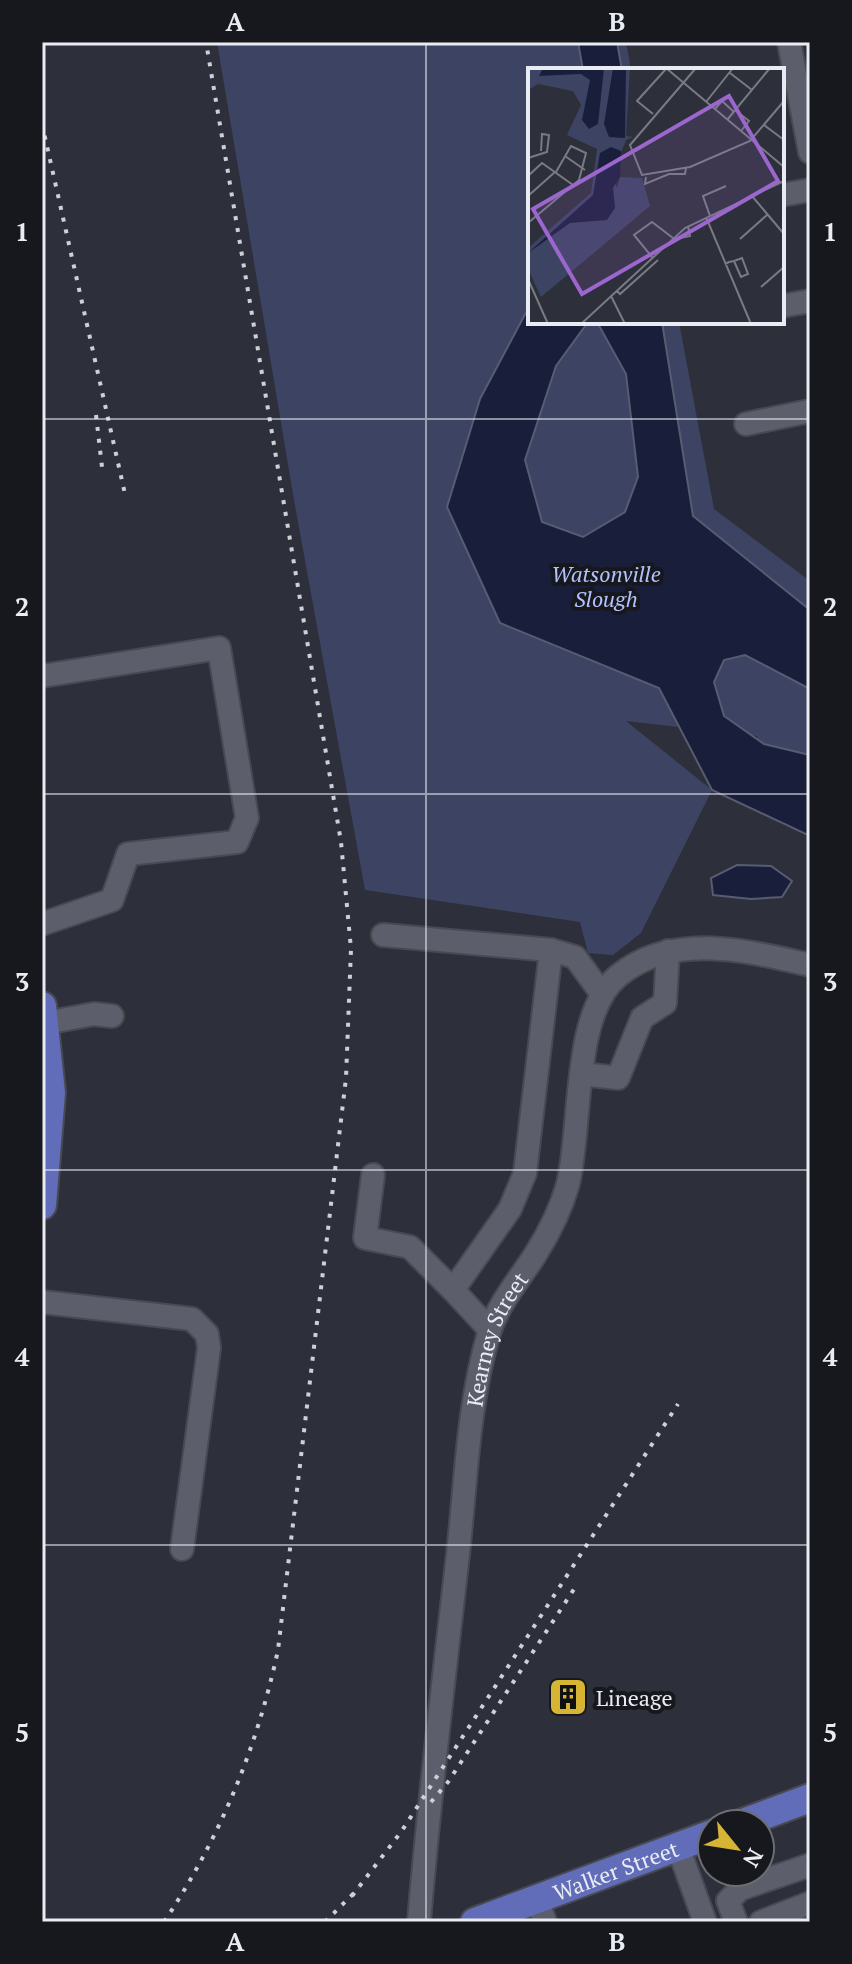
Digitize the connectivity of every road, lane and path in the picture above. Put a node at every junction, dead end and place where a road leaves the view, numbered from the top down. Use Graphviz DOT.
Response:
graph roads {
  1 [pos="789,42"];
  2 [pos="789,83"];
  3 [pos="810,148"];
  4 [pos="810,190"];
  5 [pos="784,195"];
  6 [pos="810,301"];
  7 [pos="784,306"];
  8 [pos="810,411"];
  9 [pos="746,424"];
  10 [pos="42,676"];
  11 [pos="42,924"];
  12 [pos="383,935"];
  13 [pos="551,950"];
  14 [pos="668,951"];
  15 [pos="810,965"];
  16 [pos="602,994"];
  17 [pos="43,1015"];
  18 [pos="112,1016"];
  19 [pos="582,1074"];
  20 [pos="46,1093"];
  21 [pos="373,1175"];
  22 [pos="42,1205"];
  23 [pos="453,1290"];
  24 [pos="42,1302"];
  25 [pos="490,1330"];
  26 [pos="182,1549"];
  27 [pos="810,1800"];
  28 [pos="776,1812"];
  29 [pos="696,1840"];
  30 [pos="678,1847"];
  31 [pos="810,1865"];
  32 [pos="810,1903"];
  33 [pos="541,1911"];
  34 [pos="419,1922"];
  35 [pos="475,1922"];
  36 [pos="705,1922"];
  37 [pos="736,1922"];
  38 [pos="761,1922"];
  1 -- 2 [label="street"];
  2 -- 3 [label="street"];
  4 -- 5 [label="street"];
  6 -- 7 [label="street"];
  8 -- 9 [label="street"];
  10 -- 11 [label="street"];
  12 -- 13 [label="street"];
  13 -- 16 [label="street"];
  13 -- 23 [label="street"];
  14 -- 15 [label="street, Kearney Street"];
  14 -- 16 [label="street, Kearney Street"];
  14 -- 19 [label="street"];
  16 -- 19 [label="street, Kearney Street"];
  17 -- 18 [label="street"];
  17 -- 20 [label="main road"];
  19 -- 25 [label="street, Kearney Street"];
  20 -- 22 [label="main road"];
  21 -- 23 [label="street"];
  23 -- 25 [label="street"];
  24 -- 26 [label="street"];
  25 -- 34 [label="street, Kearney Street"];
  27 -- 28 [label="main road"];
  29 -- 30 [label="main road, Walker Street"];
  30 -- 33 [label="main road, Walker Street"];
  30 -- 36 [label="street"];
  31 -- 37 [label="street"];
  32 -- 38 [label="street"];
  33 -- 35 [label="main road, Walker Street"];
}
